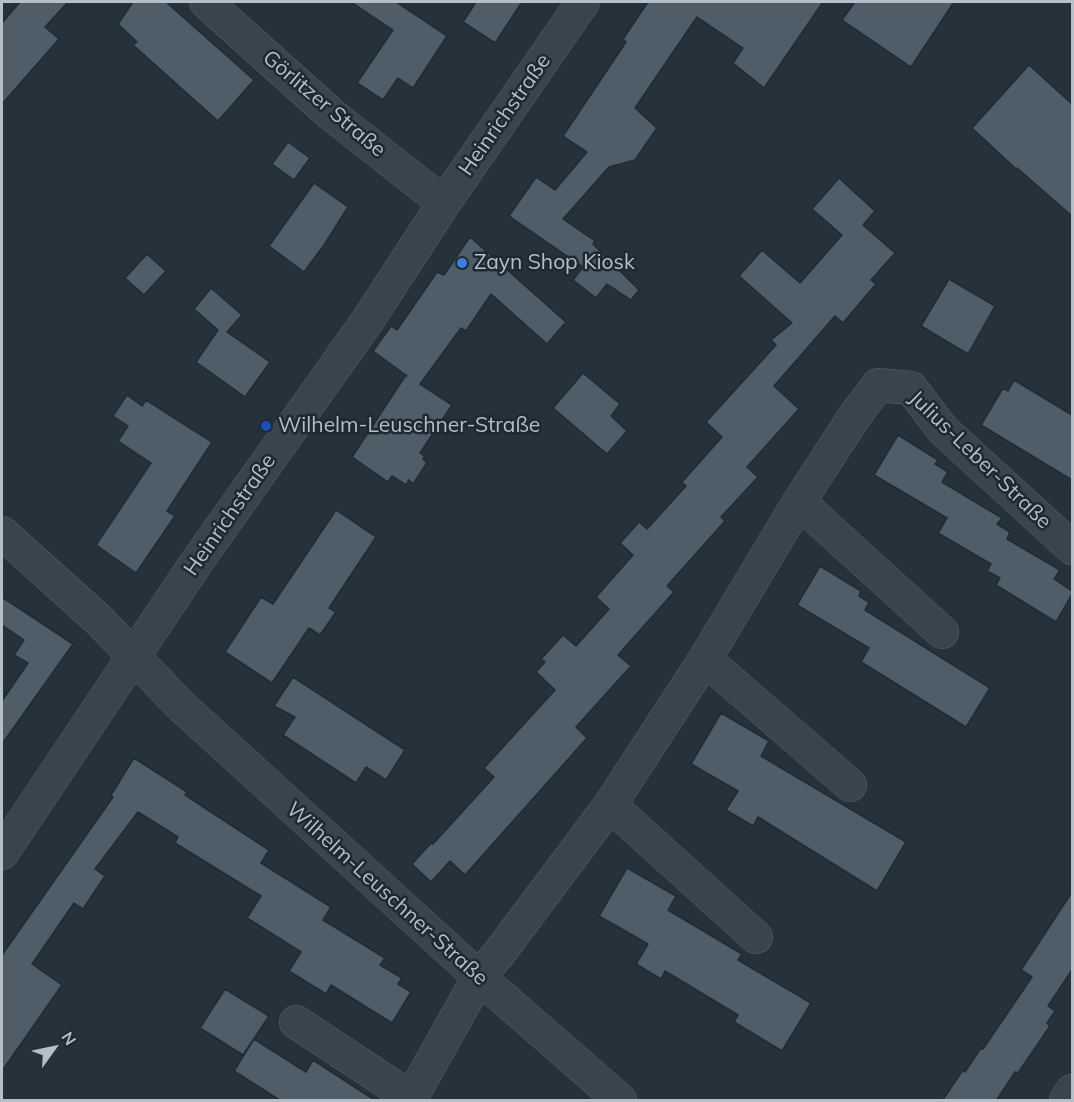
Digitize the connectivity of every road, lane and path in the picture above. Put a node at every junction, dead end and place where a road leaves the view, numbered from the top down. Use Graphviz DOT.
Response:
graph roads {
  1 [pos="206,2"];
  2 [pos="583,2"];
  3 [pos="444,203"];
  4 [pos="799,502"];
  5 [pos="2,533"];
  6 [pos="1072,548"];
  7 [pos="942,632"];
  8 [pos="135,656"];
  9 [pos="705,658"];
  10 [pos="850,785"];
  11 [pos="610,805"];
  12 [pos="2,853"];
  13 [pos="756,937"];
  14 [pos="479,977"];
  15 [pos="296,1022"];
  16 [pos="1072,1091"];
  17 [pos="411,1099"];
  18 [pos="620,1101"];
  19 [pos="1066,1101"];
  1 -- 3 [label="street, Görlitzer Straße"];
  2 -- 3 [label="street, Heinrichstraße"];
  3 -- 8 [label="street, Heinrichstraße"];
  4 -- 6 [label="street, Julius-Leber-Straße"];
  4 -- 7 [label="street"];
  4 -- 9 [label="street, Julius-Leber-Straße"];
  5 -- 8 [label="street, Wilhelm-Leuschner-Straße"];
  8 -- 12 [label="street, Heinrichstraße"];
  8 -- 14 [label="street, Wilhelm-Leuschner-Straße"];
  9 -- 10 [label="street"];
  9 -- 11 [label="street, Julius-Leber-Straße"];
  11 -- 13 [label="street"];
  11 -- 14 [label="street, Julius-Leber-Straße"];
  14 -- 17 [label="street, Julius-Leber-Straße"];
  14 -- 18 [label="street, Wilhelm-Leuschner-Straße"];
  15 -- 17 [label="street"];
  16 -- 19 [label="street"];
}
